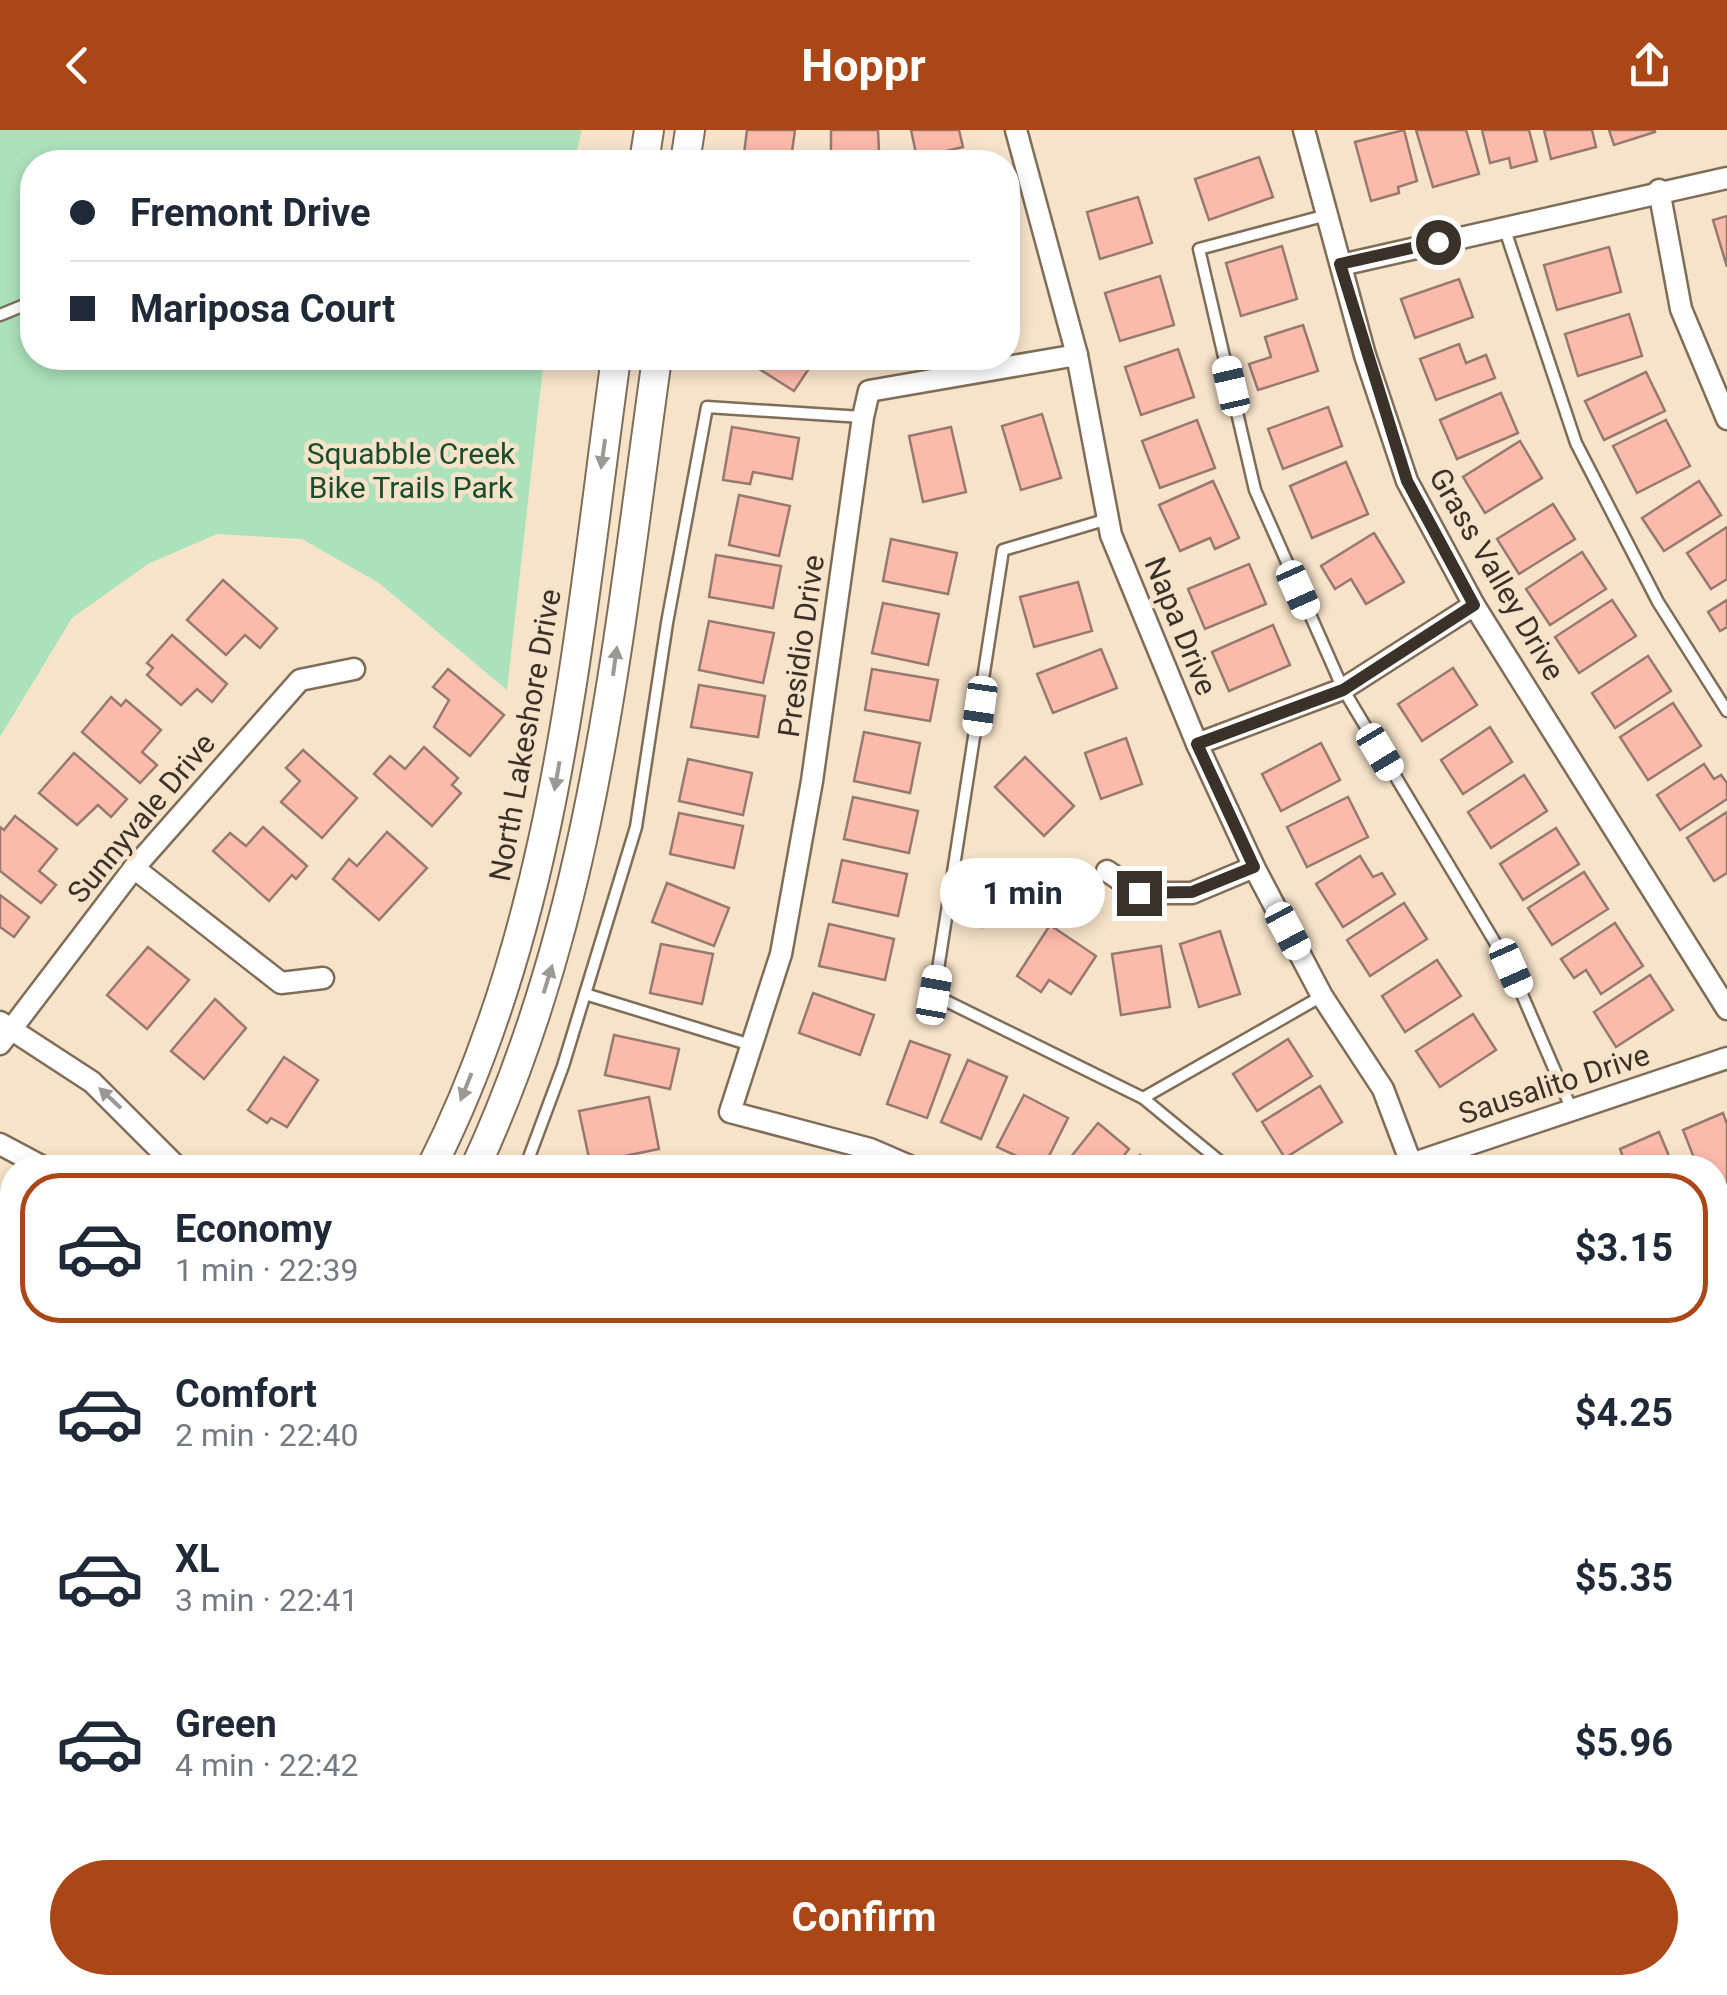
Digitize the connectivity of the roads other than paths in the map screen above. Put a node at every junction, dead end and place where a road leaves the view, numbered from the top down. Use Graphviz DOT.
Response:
graph roads {
  1 [pos="1016,130"];
  2 [pos="1304,130"];
  3 [pos="1727,178"];
  4 [pos="1659,190"];
  5 [pos="1327,215"];
  6 [pos="1504,226"];
  7 [pos="1340,264"];
  8 [pos="1078,355"];
  9 [pos="1020,365"];
  10 [pos="614,370"];
  11 [pos="656,370"];
  12 [pos="991,370"];
  13 [pos="863,417"];
  14 [pos="1727,419"];
  15 [pos="1108,518"];
  16 [pos="1474,605"];
  17 [pos="354,669"];
  18 [pos="1343,690"];
  19 [pos="1727,711"];
  20 [pos="1197,744"];
  21 [pos="1254,867"];
  22 [pos="134,868"];
  23 [pos="1107,871"];
  24 [pos="324,978"];
  25 [pos="585,994"];
  26 [pos="1322,996"];
  27 [pos="1727,1008"];
  28 [pos="3,1031"];
  29 [pos="751,1045"];
  30 [pos="1727,1058"];
  31 [pos="1143,1098"];
  32 [pos="1572,1110"];
  33 [pos="165,1155"];
  34 [pos="436,1155"];
  35 [pos="480,1155"];
  36 [pos="529,1155"];
  37 [pos="884,1155"];
  38 [pos="1212,1155"];
  39 [pos="1403,1155"];
  40 [pos="1436,1155"];
  1 -- 8 [label="street, Napa Drive"];
  2 -- 5 [label="street, Grass Valley Drive"];
  3 -- 4 [label="street"];
  4 -- 6 [label="street"];
  4 -- 14 [label="street"];
  5 -- 7 [label="street, Grass Valley Drive"];
  5 -- 18 [label="lane"];
  6 -- 7 [label="street"];
  6 -- 19 [label="lane"];
  7 -- 16 [label="street, Grass Valley Drive"];
  8 -- 9 [label="street"];
  8 -- 15 [label="street, Napa Drive"];
  10 -- 34 [label="main road, North Lakeshore Drive, one-way"];
  35 -- 11 [label="main road, one-way"];
  12 -- 13 [label="street"];
  13 -- 25 [label="lane"];
  13 -- 29 [label="street, Presidio Drive"];
  15 -- 20 [label="street, Napa Drive"];
  15 -- 31 [label="lane"];
  16 -- 18 [label="street"];
  16 -- 27 [label="street, Grass Valley Drive"];
  17 -- 22 [label="street, Sunnyvale Drive"];
  18 -- 20 [label="street"];
  18 -- 32 [label="lane"];
  20 -- 21 [label="street, Napa Drive"];
  21 -- 23 [label="street"];
  21 -- 26 [label="street, Napa Drive"];
  22 -- 24 [label="street"];
  22 -- 28 [label="street, Sunnyvale Drive"];
  25 -- 29 [label="lane"];
  25 -- 36 [label="lane"];
  26 -- 31 [label="lane"];
  26 -- 39 [label="street, Napa Drive"];
  33 -- 28 [label="street, one-way"];
  29 -- 37 [label="street, Presidio Drive"];
  30 -- 32 [label="street, Sausalito Drive"];
  31 -- 38 [label="lane"];
  32 -- 40 [label="street, Sausalito Drive"];
}
